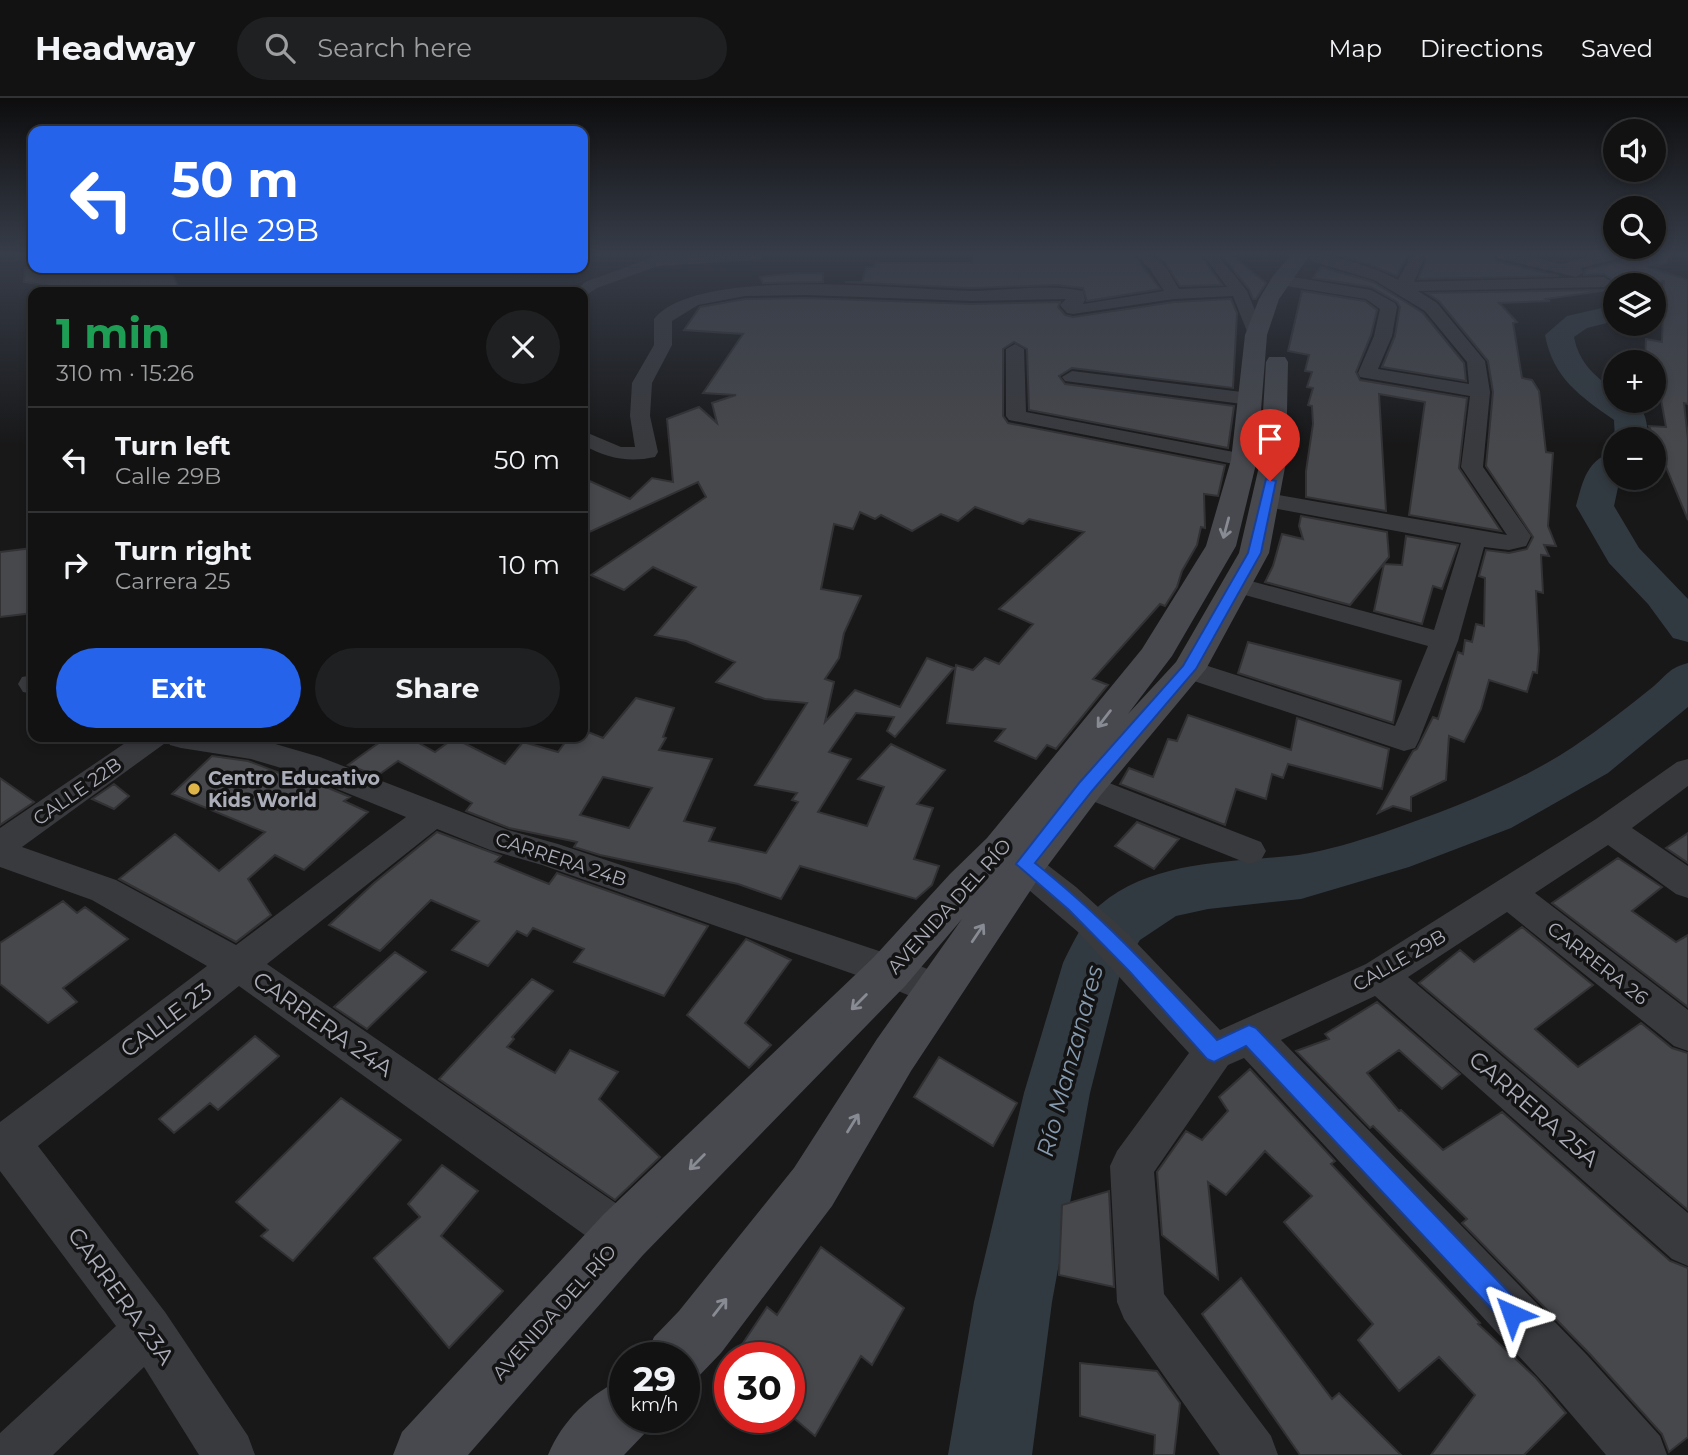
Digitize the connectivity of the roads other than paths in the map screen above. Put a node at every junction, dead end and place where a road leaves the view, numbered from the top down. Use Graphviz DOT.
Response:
graph roads {
  1 [pos="664,318"];
  2 [pos="1246,318"];
  3 [pos="1267,318"];
  4 [pos="1387,318"];
  5 [pos="1440,318"];
  6 [pos="1016,349"];
  7 [pos="1261,374"];
  8 [pos="1072,377"];
  9 [pos="1480,392"];
  10 [pos="588,439"];
  11 [pos="1244,460"];
  12 [pos="1267,500"];
  13 [pos="1474,538"];
  14 [pos="1236,585"];
  15 [pos="1444,641"];
  16 [pos="1189,669"];
  17 [pos="148,742"];
  18 [pos="213,742"];
  19 [pos="1686,773"];
  20 [pos="1086,786"];
  21 [pos="433,814"];
  22 [pos="1608,828"];
  23 [pos="0,845"];
  24 [pos="1250,851"];
  25 [pos="0,853"];
  26 [pos="1014,856"];
  27 [pos="1688,884"];
  28 [pos="1508,892"];
  29 [pos="239,965"];
  30 [pos="890,971"];
  31 [pos="1379,975"];
  32 [pos="939,991"];
  33 [pos="1688,1033"];
  34 [pos="1232,1043"];
  35 [pos="4,1145"];
  36 [pos="624,1235"];
  37 [pos="1688,1243"];
  38 [pos="148,1329"];
  39 [pos="690,1342"];
  40 [pos="609,1425"];
  41 [pos="15,1455"];
  42 [pos="229,1455"];
  43 [pos="425,1455"];
  44 [pos="580,1455"];
  45 [pos="1252,1455"];
  46 [pos="1641,1455"];
  1 -- 10 [label="street"];
  2 -- 7 [label="street"];
  3 -- 7 [label="main road, AVENIDA DEL RÍO"];
  4 -- 9 [label="street"];
  5 -- 9 [label="street"];
  6 -- 11 [label="street"];
  7 -- 8 [label="street"];
  7 -- 11 [label="main road, AVENIDA DEL RÍO"];
  7 -- 12 [label="main road, AVENIDA DEL RÍO"];
  9 -- 13 [label="street"];
  11 -- 26 [label="main road, AVENIDA DEL RÍO, one-way"];
  12 -- 13 [label="street"];
  12 -- 14 [label="main road, AVENIDA DEL RÍO"];
  13 -- 15 [label="street"];
  14 -- 15 [label="street"];
  14 -- 16 [label="main road, AVENIDA DEL RÍO"];
  15 -- 16 [label="street"];
  16 -- 20 [label="main road, AVENIDA DEL RÍO"];
  17 -- 23 [label="street, CALLE 22B"];
  18 -- 21 [label="street, CARRERA 24B"];
  19 -- 22 [label="street, CALLE 29B"];
  20 -- 24 [label="street"];
  20 -- 26 [label="main road, AVENIDA DEL RÍO"];
  21 -- 29 [label="street, CALLE 23"];
  21 -- 30 [label="street, CARRERA 24B"];
  22 -- 27 [label="street"];
  22 -- 28 [label="street, CALLE 29B"];
  25 -- 29 [label="street, CARRERA 24A"];
  26 -- 30 [label="main road, AVENIDA DEL RÍO"];
  32 -- 26 [label="main road, AVENIDA DEL RÍO, one-way"];
  26 -- 34 [label="street"];
  28 -- 31 [label="street, CALLE 29B"];
  28 -- 33 [label="street, CARRERA 26"];
  29 -- 35 [label="street, CALLE 23"];
  29 -- 36 [label="street, CARRERA 24A"];
  30 -- 32 [label="street, CARRERA 24B"];
  30 -- 36 [label="main road, AVENIDA DEL RÍO, one-way"];
  31 -- 34 [label="street, CALLE 29B"];
  31 -- 37 [label="street, CARRERA 25A"];
  39 -- 32 [label="main road, AVENIDA DEL RÍO, one-way"];
  34 -- 45 [label="street, CALLE 29B"];
  34 -- 46 [label="street"];
  35 -- 38 [label="street, CARRERA 23A"];
  36 -- 43 [label="main road, AVENIDA DEL RÍO"];
  38 -- 41 [label="street"];
  38 -- 42 [label="street, CARRERA 23A"];
  40 -- 44 [label="main road"];
}
